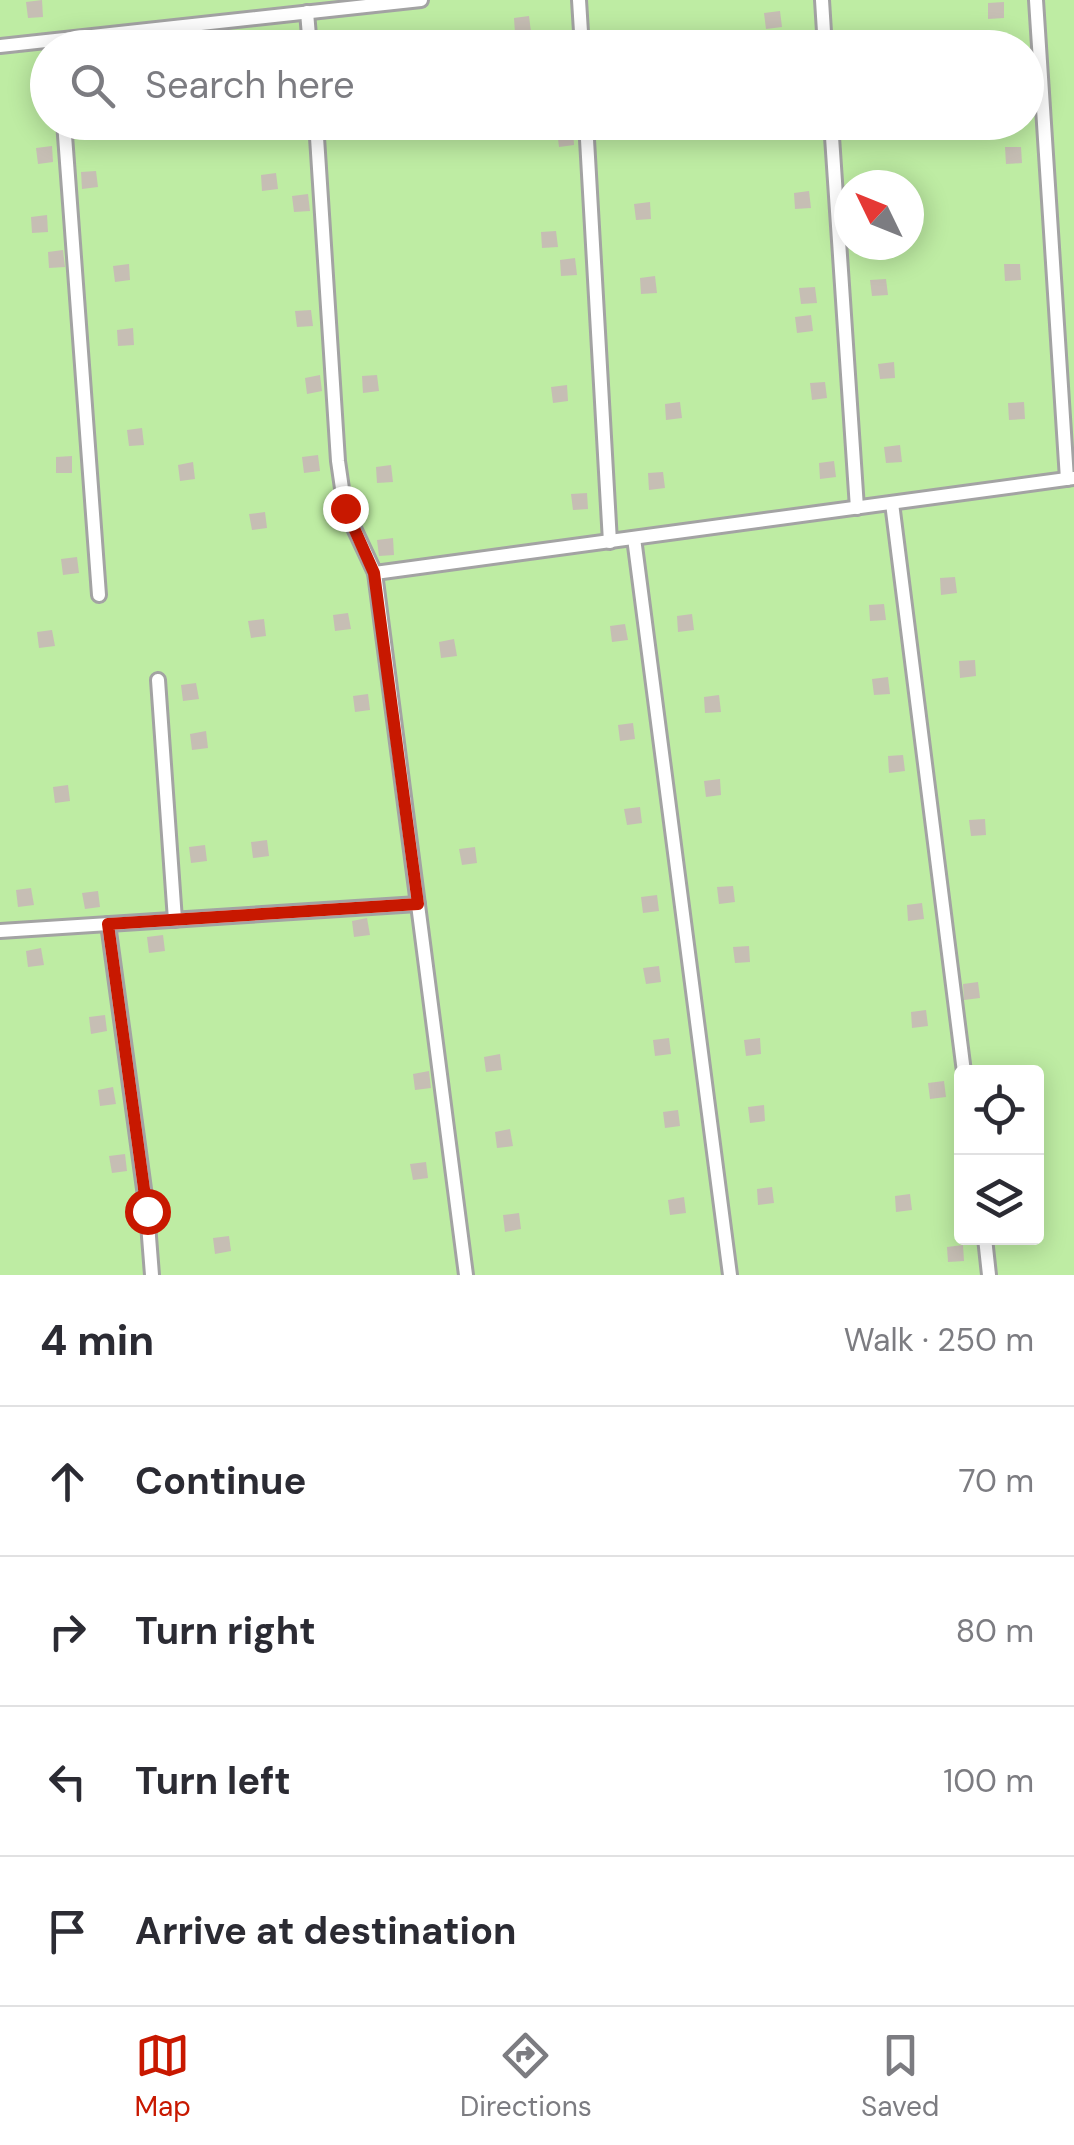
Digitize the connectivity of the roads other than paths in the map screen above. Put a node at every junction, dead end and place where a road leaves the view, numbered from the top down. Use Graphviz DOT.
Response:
graph roads {
  1 [pos="421,0"];
  2 [pos="579,0"];
  3 [pos="822,0"];
  4 [pos="1036,0"];
  5 [pos="307,12"];
  6 [pos="162,30"];
  7 [pos="308,30"];
  8 [pos="581,30"];
  9 [pos="824,30"];
  10 [pos="1038,30"];
  11 [pos="30,44"];
  12 [pos="0,46"];
  13 [pos="1044,113"];
  14 [pos="65,140"];
  15 [pos="317,140"];
  16 [pos="587,140"];
  17 [pos="831,140"];
  18 [pos="1070,479"];
  19 [pos="892,503"];
  20 [pos="857,508"];
  21 [pos="634,538"];
  22 [pos="610,542"];
  23 [pos="374,573"];
  24 [pos="99,595"];
  25 [pos="158,680"];
  26 [pos="418,904"];
  27 [pos="175,920"];
  28 [pos="108,924"];
  29 [pos="0,931"];
  30 [pos="963,1065"];
  31 [pos="985,1245"];
  32 [pos="152,1275"];
  33 [pos="466,1275"];
  34 [pos="730,1275"];
  35 [pos="989,1275"];
  1 -- 5 [label="lane"];
  2 -- 8 [label="lane"];
  3 -- 9 [label="lane"];
  4 -- 10 [label="lane"];
  5 -- 6 [label="lane"];
  5 -- 7 [label="lane"];
  11 -- 12 [label="lane"];
  13 -- 18 [label="lane"];
  14 -- 24 [label="lane"];
  15 -- 23 [label="lane"];
  16 -- 22 [label="lane"];
  17 -- 20 [label="lane"];
  18 -- 19 [label="lane"];
  19 -- 20 [label="lane"];
  19 -- 30 [label="lane"];
  20 -- 21 [label="lane"];
  21 -- 22 [label="lane"];
  21 -- 34 [label="lane"];
  22 -- 23 [label="lane"];
  23 -- 26 [label="lane"];
  25 -- 27 [label="lane"];
  26 -- 27 [label="lane"];
  26 -- 33 [label="lane"];
  27 -- 28 [label="lane"];
  28 -- 29 [label="lane"];
  28 -- 32 [label="lane"];
  31 -- 35 [label="lane"];
}
